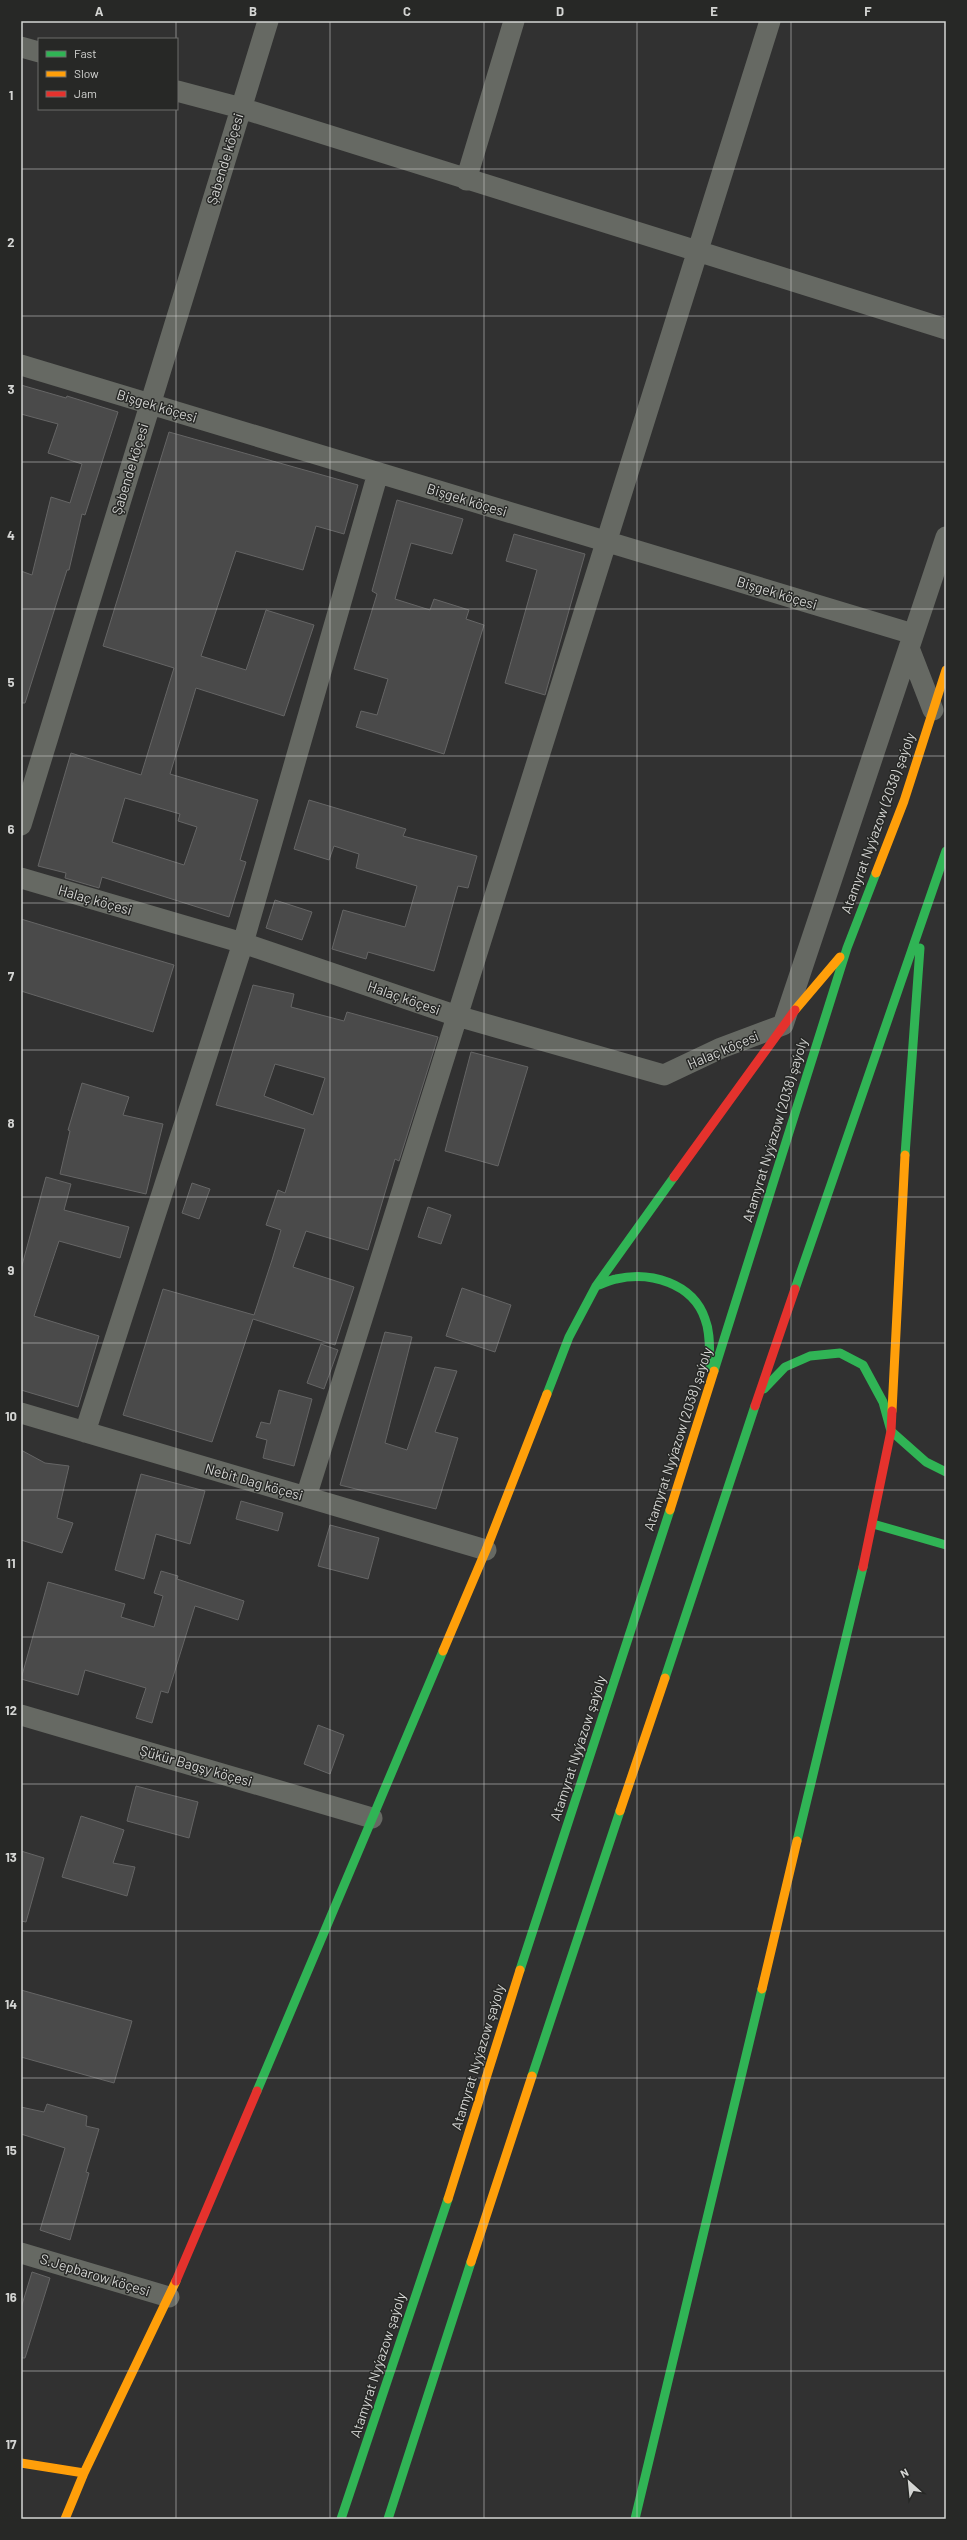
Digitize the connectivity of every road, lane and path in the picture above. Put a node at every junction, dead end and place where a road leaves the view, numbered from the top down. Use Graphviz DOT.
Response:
graph roads {
  1 [pos="268,21"];
  2 [pos="514,21"];
  3 [pos="770,21"];
  4 [pos="21,47"];
  5 [pos="38,52"];
  6 [pos="178,91"];
  7 [pos="241,108"];
  8 [pos="466,180"];
  9 [pos="696,253"];
  10 [pos="946,329"];
  11 [pos="21,365"];
  12 [pos="150,404"];
  13 [pos="378,473"];
  14 [pos="946,537"];
  15 [pos="608,542"];
  16 [pos="911,641"];
  17 [pos="946,670"];
  18 [pos="933,710"];
  19 [pos="21,825"];
  20 [pos="946,851"];
  21 [pos="21,878"];
  22 [pos="923,915"];
  23 [pos="243,944"];
  24 [pos="847,948"];
  25 [pos="457,1016"];
  26 [pos="783,1025"];
  27 [pos="596,1286"];
  28 [pos="710,1385"];
  29 [pos="759,1395"];
  30 [pos="21,1413"];
  31 [pos="891,1431"];
  32 [pos="85,1432"];
  33 [pos="946,1472"];
  34 [pos="306,1497"];
  35 [pos="873,1524"];
  36 [pos="946,1546"];
  37 [pos="486,1550"];
  38 [pos="641,1602"];
  39 [pos="21,1715"];
  40 [pos="372,1818"];
  41 [pos="21,2253"];
  42 [pos="169,2298"];
  43 [pos="21,2463"];
  44 [pos="84,2473"];
  45 [pos="65,2519"];
  46 [pos="341,2519"];
  47 [pos="388,2519"];
  48 [pos="635,2519"];
  1 -- 7 [label="street, Şabende köçesi"];
  2 -- 8 [label="street"];
  3 -- 9 [label="street"];
  4 -- 5 [label="street"];
  6 -- 7 [label="street"];
  7 -- 8 [label="street"];
  7 -- 12 [label="street, Şabende köçesi"];
  8 -- 9 [label="street"];
  9 -- 10 [label="street"];
  9 -- 15 [label="street"];
  11 -- 12 [label="street, Bişgek köçesi"];
  12 -- 13 [label="street, Bişgek köçesi"];
  12 -- 19 [label="street, Şabende köçesi"];
  13 -- 15 [label="street, Bişgek köçesi"];
  13 -- 23 [label="street"];
  14 -- 16 [label="street"];
  15 -- 16 [label="street, Bişgek köçesi"];
  15 -- 25 [label="street"];
  16 -- 18 [label="street"];
  16 -- 26 [label="street"];
  17 -- 18 [label="main road, Atamyrat Nyýazow (2038) şaýoly"];
  18 -- 24 [label="main road, Atamyrat Nyýazow (2038) şaýoly"];
  20 -- 22 [label="main road"];
  21 -- 23 [label="street, Halaç köçesi"];
  22 -- 29 [label="main road"];
  22 -- 31 [label="main road"];
  23 -- 25 [label="street, Halaç köçesi"];
  23 -- 32 [label="street"];
  24 -- 26 [label="main road"];
  24 -- 28 [label="main road, Atamyrat Nyýazow (2038) şaýoly"];
  25 -- 26 [label="street, Halaç köçesi"];
  25 -- 34 [label="street"];
  26 -- 27 [label="main road"];
  27 -- 28 [label="main road"];
  27 -- 37 [label="main road"];
  28 -- 38 [label="main road, Atamyrat Nyýazow (2038) şaýoly"];
  29 -- 31 [label="main road"];
  29 -- 47 [label="main road"];
  30 -- 32 [label="street, Nebit Dag köçesi"];
  31 -- 33 [label="main road"];
  31 -- 35 [label="main road"];
  32 -- 34 [label="street, Nebit Dag köçesi"];
  34 -- 37 [label="street, Nebit Dag köçesi"];
  35 -- 36 [label="main road"];
  35 -- 48 [label="main road"];
  37 -- 40 [label="main road"];
  38 -- 46 [label="main road, Atamyrat Nyýazow şaýoly"];
  39 -- 40 [label="street, Şükür Bagşy köçesi"];
  40 -- 42 [label="main road"];
  41 -- 42 [label="street, S.Jepbarow köçesi"];
  42 -- 44 [label="main road"];
  43 -- 44 [label="main road"];
  44 -- 45 [label="main road"];
}
